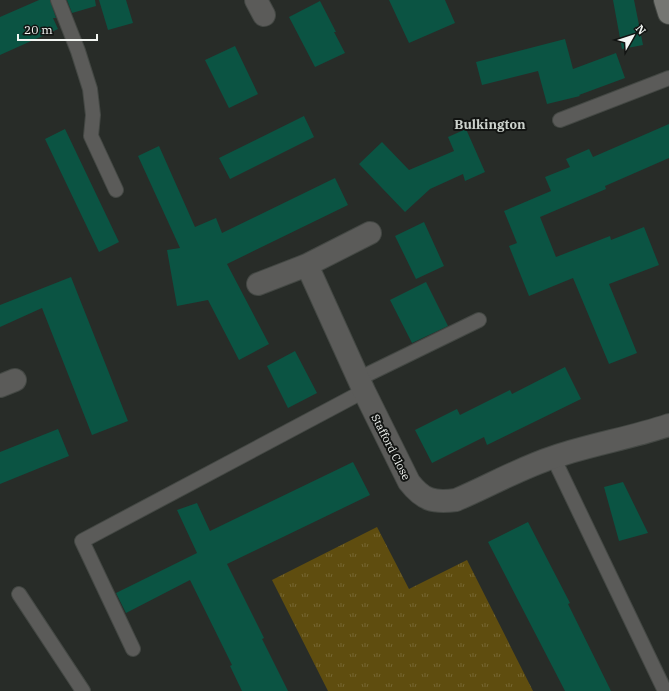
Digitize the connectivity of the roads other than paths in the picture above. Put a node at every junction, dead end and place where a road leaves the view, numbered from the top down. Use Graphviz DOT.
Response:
graph roads {
  1 [pos="58,0"];
  2 [pos="666,0"];
  3 [pos="669,13"];
  4 [pos="669,78"];
  5 [pos="560,120"];
  6 [pos="116,190"];
  7 [pos="370,233"];
  8 [pos="307,265"];
  9 [pos="258,284"];
  10 [pos="480,320"];
  11 [pos="361,385"];
  12 [pos="669,425"];
  13 [pos="552,457"];
  14 [pos="19,594"];
  15 [pos="132,649"];
  16 [pos="83,691"];
  17 [pos="665,691"];
  1 -- 6 [label="lane"];
  2 -- 3 [label="main road"];
  4 -- 5 [label="lane"];
  7 -- 8 [label="street"];
  8 -- 9 [label="street"];
  8 -- 11 [label="street, Stafford Close"];
  10 -- 11 [label="lane"];
  11 -- 13 [label="street, Stafford Close"];
  11 -- 15 [label="lane"];
  12 -- 13 [label="street, Stafford Close"];
  13 -- 17 [label="lane"];
  14 -- 16 [label="lane"];
}
